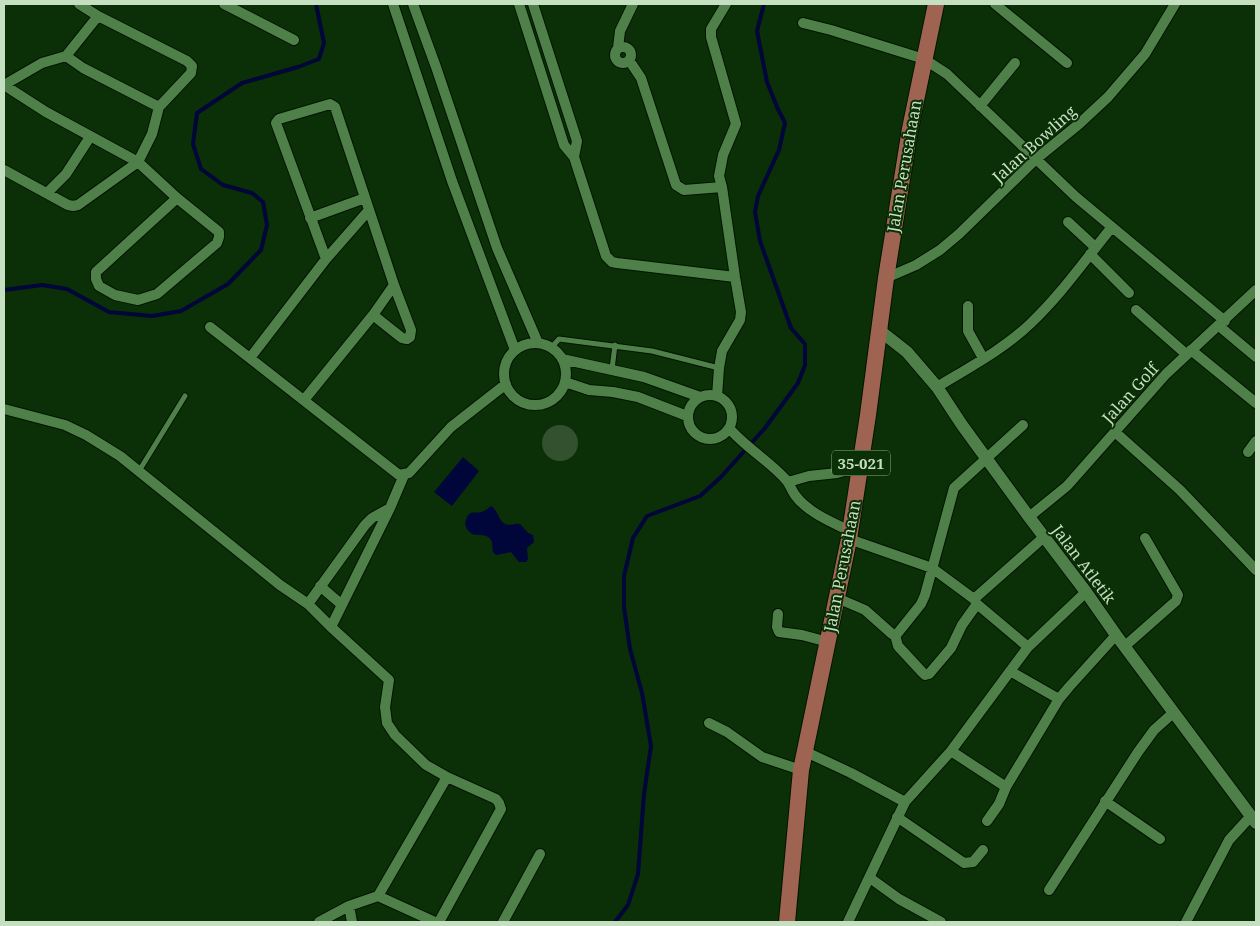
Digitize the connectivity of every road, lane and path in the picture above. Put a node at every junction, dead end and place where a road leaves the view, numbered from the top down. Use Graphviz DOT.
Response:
graph roads {
  1 [pos="79,4"];
  2 [pos="224,4"];
  3 [pos="412,4"];
  4 [pos="519,4"];
  5 [pos="533,4"];
  6 [pos="633,4"];
  7 [pos="726,4"];
  8 [pos="936,4"];
  9 [pos="995,4"];
  10 [pos="1171,5"];
  11 [pos="394,7"];
  12 [pos="98,16"];
  13 [pos="803,23"];
  14 [pos="294,40"];
  15 [pos="66,56"];
  16 [pos="924,59"];
  17 [pos="1015,63"];
  18 [pos="1067,63"];
  19 [pos="4,85"];
  20 [pos="159,106"];
  21 [pos="980,106"];
  22 [pos="90,137"];
  23 [pos="574,157"];
  24 [pos="1036,159"];
  25 [pos="138,162"];
  26 [pos="4,170"];
  27 [pos="722,187"];
  28 [pos="47,193"];
  29 [pos="177,198"];
  30 [pos="365,198"];
  31 [pos="369,210"];
  32 [pos="310,218"];
  33 [pos="1068,222"];
  34 [pos="1112,227"];
  35 [pos="1092,251"];
  36 [pos="326,260"];
  37 [pos="734,277"];
  38 [pos="886,278"];
  39 [pos="394,285"];
  40 [pos="1256,290"];
  41 [pos="1129,293"];
  42 [pos="968,306"];
  43 [pos="1136,310"];
  44 [pos="373,315"];
  45 [pos="1222,323"];
  46 [pos="210,327"];
  47 [pos="880,330"];
  48 [pos="538,343"];
  49 [pos="615,345"];
  50 [pos="551,348"];
  51 [pos="515,350"];
  52 [pos="1188,352"];
  53 [pos="250,358"];
  54 [pos="983,358"];
  55 [pos="1256,358"];
  56 [pos="562,359"];
  57 [pos="719,368"];
  58 [pos="612,369"];
  59 [pos="565,382"];
  60 [pos="506,384"];
  61 [pos="937,387"];
  62 [pos="185,396"];
  63 [pos="717,396"];
  64 [pos="700,397"];
  65 [pos="304,400"];
  66 [pos="1256,403"];
  67 [pos="4,409"];
  68 [pos="688,416"];
  69 [pos="1024,425"];
  70 [pos="729,428"];
  71 [pos="1115,432"];
  72 [pos="1256,441"];
  73 [pos="1248,452"];
  74 [pos="987,459"];
  75 [pos="860,467"];
  76 [pos="139,472"];
  77 [pos="404,475"];
  78 [pos="788,482"];
  79 [pos="390,508"];
  80 [pos="1029,517"];
  81 [pos="849,535"];
  82 [pos="1044,537"];
  83 [pos="1146,538"];
  84 [pos="932,568"];
  85 [pos="1256,570"];
  86 [pos="320,586"];
  87 [pos="1086,592"];
  88 [pos="837,598"];
  89 [pos="976,602"];
  90 [pos="308,604"];
  91 [pos="342,605"];
  92 [pos="778,614"];
  93 [pos="331,627"];
  94 [pos="895,635"];
  95 [pos="1116,636"];
  96 [pos="828,642"];
  97 [pos="1125,646"];
  98 [pos="1028,647"];
  99 [pos="1010,671"];
  100 [pos="1059,699"];
  101 [pos="1173,713"];
  102 [pos="709,723"];
  103 [pos="804,750"];
  104 [pos="951,751"];
  105 [pos="801,770"];
  106 [pos="447,778"];
  107 [pos="1006,787"];
  108 [pos="1105,801"];
  109 [pos="905,802"];
  110 [pos="897,817"];
  111 [pos="1254,820"];
  112 [pos="987,821"];
  113 [pos="1160,839"];
  114 [pos="983,850"];
  115 [pos="540,854"];
  116 [pos="870,878"];
  117 [pos="1049,890"];
  118 [pos="378,896"];
  119 [pos="349,906"];
  120 [pos="319,922"];
  121 [pos="352,922"];
  122 [pos="435,922"];
  123 [pos="439,922"];
  124 [pos="503,922"];
  125 [pos="787,922"];
  126 [pos="848,922"];
  127 [pos="941,922"];
  128 [pos="1186,922"];
  1 -- 12 [label="street"];
  2 -- 14 [label="street"];
  3 -- 11 [label="street"];
  3 -- 48 [label="street"];
  4 -- 23 [label="street"];
  5 -- 23 [label="street"];
  6 -- 27 [label="street"];
  7 -- 27 [label="street"];
  8 -- 16 [label="main road, Jalan Perusahaan / 35-021"];
  9 -- 18 [label="street"];
  10 -- 24 [label="street, Jalan Bowling"];
  11 -- 51 [label="street"];
  12 -- 15 [label="street"];
  12 -- 20 [label="street"];
  13 -- 16 [label="street"];
  15 -- 19 [label="street"];
  15 -- 20 [label="street"];
  16 -- 21 [label="street"];
  16 -- 38 [label="main road, Jalan Perusahaan / 35-021"];
  17 -- 21 [label="street"];
  19 -- 22 [label="street"];
  20 -- 25 [label="street"];
  21 -- 24 [label="street"];
  22 -- 25 [label="street"];
  22 -- 28 [label="street"];
  23 -- 37 [label="street"];
  24 -- 34 [label="street"];
  24 -- 38 [label="street, Jalan Bowling"];
  25 -- 28 [label="street"];
  25 -- 29 [label="street"];
  26 -- 28 [label="street"];
  27 -- 37 [label="street"];
  29 -- 29 [label="street"];
  30 -- 31 [label="street"];
  30 -- 32 [label="street"];
  30 -- 32 [label="street"];
  31 -- 36 [label="street"];
  31 -- 39 [label="street"];
  32 -- 36 [label="street"];
  33 -- 35 [label="street"];
  34 -- 35 [label="street"];
  34 -- 45 [label="street"];
  35 -- 41 [label="street"];
  35 -- 54 [label="street"];
  36 -- 53 [label="street"];
  37 -- 57 [label="street"];
  38 -- 47 [label="main road, Jalan Perusahaan / 35-021"];
  39 -- 44 [label="street"];
  39 -- 44 [label="street"];
  40 -- 45 [label="street, Jalan Golf"];
  42 -- 54 [label="street"];
  43 -- 52 [label="street"];
  44 -- 65 [label="street"];
  45 -- 52 [label="street, Jalan Golf"];
  45 -- 55 [label="street"];
  46 -- 53 [label="street"];
  47 -- 61 [label="street, Jalan Atletik"];
  47 -- 75 [label="main road, Jalan Perusahaan / 35-021"];
  48 -- 50 [label="street"];
  48 -- 51 [label="street"];
  49 -- 50 [label="lane"];
  49 -- 57 [label="lane"];
  49 -- 58 [label="lane"];
  50 -- 56 [label="street"];
  51 -- 60 [label="street"];
  52 -- 66 [label="street"];
  52 -- 71 [label="street, Jalan Golf"];
  53 -- 65 [label="street"];
  54 -- 61 [label="street"];
  56 -- 58 [label="street"];
  56 -- 59 [label="street"];
  57 -- 63 [label="street"];
  58 -- 64 [label="street"];
  59 -- 60 [label="street"];
  59 -- 68 [label="street"];
  60 -- 77 [label="street"];
  61 -- 74 [label="street, Jalan Atletik"];
  62 -- 76 [label="lane"];
  63 -- 64 [label="street"];
  63 -- 70 [label="street"];
  64 -- 68 [label="street"];
  65 -- 77 [label="street"];
  67 -- 76 [label="street"];
  68 -- 70 [label="street"];
  69 -- 74 [label="street"];
  70 -- 78 [label="street"];
  71 -- 80 [label="street, Jalan Golf"];
  71 -- 85 [label="street"];
  72 -- 73 [label="street"];
  74 -- 80 [label="street, Jalan Atletik"];
  74 -- 84 [label="street"];
  75 -- 78 [label="street"];
  75 -- 81 [label="main road, Jalan Perusahaan / 35-021"];
  76 -- 90 [label="street"];
  77 -- 79 [label="street"];
  78 -- 81 [label="street"];
  79 -- 86 [label="street"];
  79 -- 91 [label="street"];
  80 -- 82 [label="street, Jalan Atletik"];
  81 -- 84 [label="street"];
  81 -- 88 [label="main road, Jalan Perusahaan / 35-021"];
  82 -- 87 [label="street, Jalan Atletik"];
  82 -- 89 [label="street"];
  83 -- 97 [label="street"];
  84 -- 89 [label="street"];
  84 -- 94 [label="street"];
  86 -- 90 [label="street"];
  86 -- 91 [label="street"];
  87 -- 95 [label="street, Jalan Atletik"];
  87 -- 98 [label="street"];
  88 -- 94 [label="street"];
  88 -- 96 [label="main road, Jalan Perusahaan / 35-021"];
  89 -- 94 [label="street"];
  89 -- 98 [label="street"];
  90 -- 93 [label="street"];
  91 -- 93 [label="street"];
  92 -- 96 [label="street"];
  93 -- 106 [label="street"];
  95 -- 97 [label="street, Jalan Atletik"];
  95 -- 100 [label="street"];
  96 -- 103 [label="main road, Jalan Perusahaan / 35-021"];
  97 -- 101 [label="street, Jalan Atletik"];
  98 -- 99 [label="street"];
  99 -- 100 [label="street"];
  99 -- 104 [label="street"];
  100 -- 107 [label="street"];
  101 -- 108 [label="street"];
  101 -- 111 [label="street, Jalan Atletik"];
  102 -- 105 [label="street"];
  103 -- 105 [label="main road, Jalan Perusahaan / 35-021"];
  103 -- 109 [label="street"];
  104 -- 107 [label="street"];
  104 -- 109 [label="street"];
  105 -- 125 [label="main road, Jalan Perusahaan / 35-021"];
  106 -- 118 [label="street"];
  106 -- 123 [label="street"];
  107 -- 112 [label="street"];
  108 -- 113 [label="street"];
  108 -- 117 [label="street"];
  109 -- 110 [label="street"];
  110 -- 114 [label="street"];
  110 -- 116 [label="street"];
  111 -- 128 [label="street"];
  115 -- 124 [label="street"];
  116 -- 126 [label="street"];
  116 -- 127 [label="street"];
  118 -- 119 [label="street"];
  118 -- 122 [label="street"];
  119 -- 120 [label="street"];
  119 -- 121 [label="street"];
}
